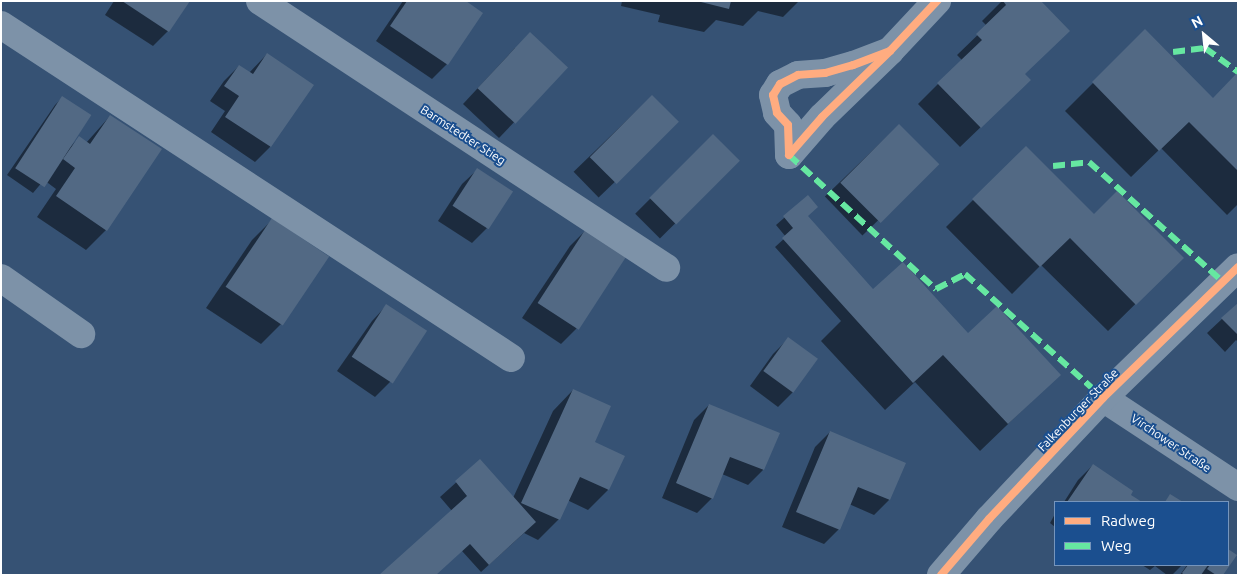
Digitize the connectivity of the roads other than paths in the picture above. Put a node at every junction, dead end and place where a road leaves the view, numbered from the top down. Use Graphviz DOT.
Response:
graph roads {
  1 [pos="260,1"];
  2 [pos="936,1"];
  3 [pos="1,25"];
  4 [pos="890,51"];
  5 [pos="1238,267"];
  6 [pos="666,268"];
  7 [pos="1,278"];
  8 [pos="81,334"];
  9 [pos="511,358"];
  10 [pos="1103,398"];
  11 [pos="1238,487"];
  12 [pos="942,575"];
  1 -- 6 [label="street, Barmstedter Stieg"];
  2 -- 4 [label="street"];
  3 -- 9 [label="street"];
  5 -- 10 [label="street, Falkenburger Straße"];
  7 -- 8 [label="street"];
  10 -- 11 [label="street, Virchower Straße"];
  10 -- 12 [label="street, Falkenburger Straße"];
}
